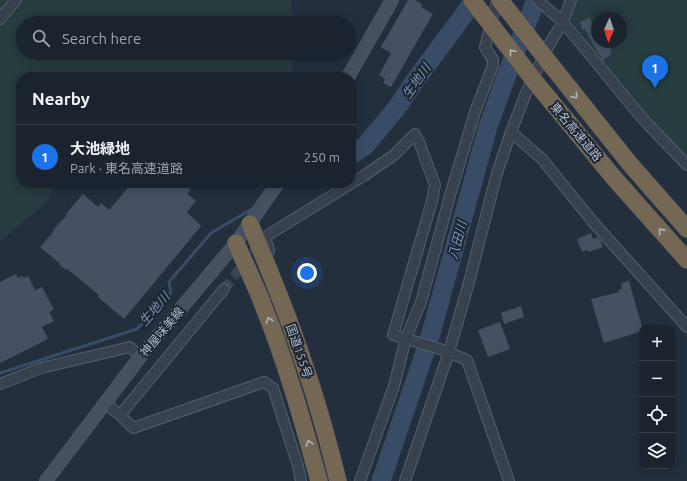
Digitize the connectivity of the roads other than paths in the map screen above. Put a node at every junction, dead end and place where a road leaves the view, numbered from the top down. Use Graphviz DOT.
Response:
graph roads {
  1 [pos="16,0"];
  2 [pos="392,0"];
  3 [pos="472,0"];
  4 [pos="497,0"];
  5 [pos="500,0"];
  6 [pos="537,0"];
  7 [pos="571,0"];
  8 [pos="0,19"];
  9 [pos="563,22"];
  10 [pos="351,72"];
  11 [pos="511,132"];
  12 [pos="687,166"];
  13 [pos="356,180"];
  14 [pos="275,188"];
  15 [pos="343,188"];
  16 [pos="250,224"];
  17 [pos="687,229"];
  18 [pos="236,243"];
  19 [pos="687,260"];
  20 [pos="224,289"];
  21 [pos="687,328"];
  22 [pos="408,339"];
  23 [pos="446,351"];
  24 [pos="140,357"];
  25 [pos="0,384"];
  26 [pos="105,403"];
  27 [pos="120,415"];
  28 [pos="46,481"];
  29 [pos="301,481"];
  30 [pos="319,481"];
  31 [pos="338,481"];
  32 [pos="345,481"];
  33 [pos="360,481"];
  34 [pos="405,481"];
  35 [pos="509,481"];
  1 -- 8 [label="street"];
  2 -- 10 [label="main road"];
  19 -- 3 [label="highway, 東名高速道路, one-way, bridge"];
  4 -- 22 [label="street"];
  5 -- 17 [label="highway, 東名高速道路, one-way, bridge"];
  6 -- 9 [label="street"];
  7 -- 9 [label="street"];
  9 -- 11 [label="street"];
  9 -- 12 [label="street"];
  11 -- 21 [label="street"];
  11 -- 23 [label="street"];
  13 -- 22 [label="street"];
  14 -- 16 [label="main road, 神屋味美線"];
  15 -- 32 [label="street"];
  16 -- 18 [label="main road, 神屋味美線"];
  16 -- 31 [label="highway, 国道155号"];
  18 -- 24 [label="main road, 神屋味美線"];
  30 -- 18 [label="highway, 国道155号, one-way"];
  20 -- 27 [label="street"];
  22 -- 23 [label="street"];
  22 -- 33 [label="street"];
  23 -- 34 [label="street"];
  23 -- 35 [label="street"];
  24 -- 25 [label="street"];
  24 -- 26 [label="main road, 神屋味美線"];
  26 -- 27 [label="street"];
  26 -- 28 [label="main road, 神屋味美線"];
  27 -- 29 [label="street"];
}
